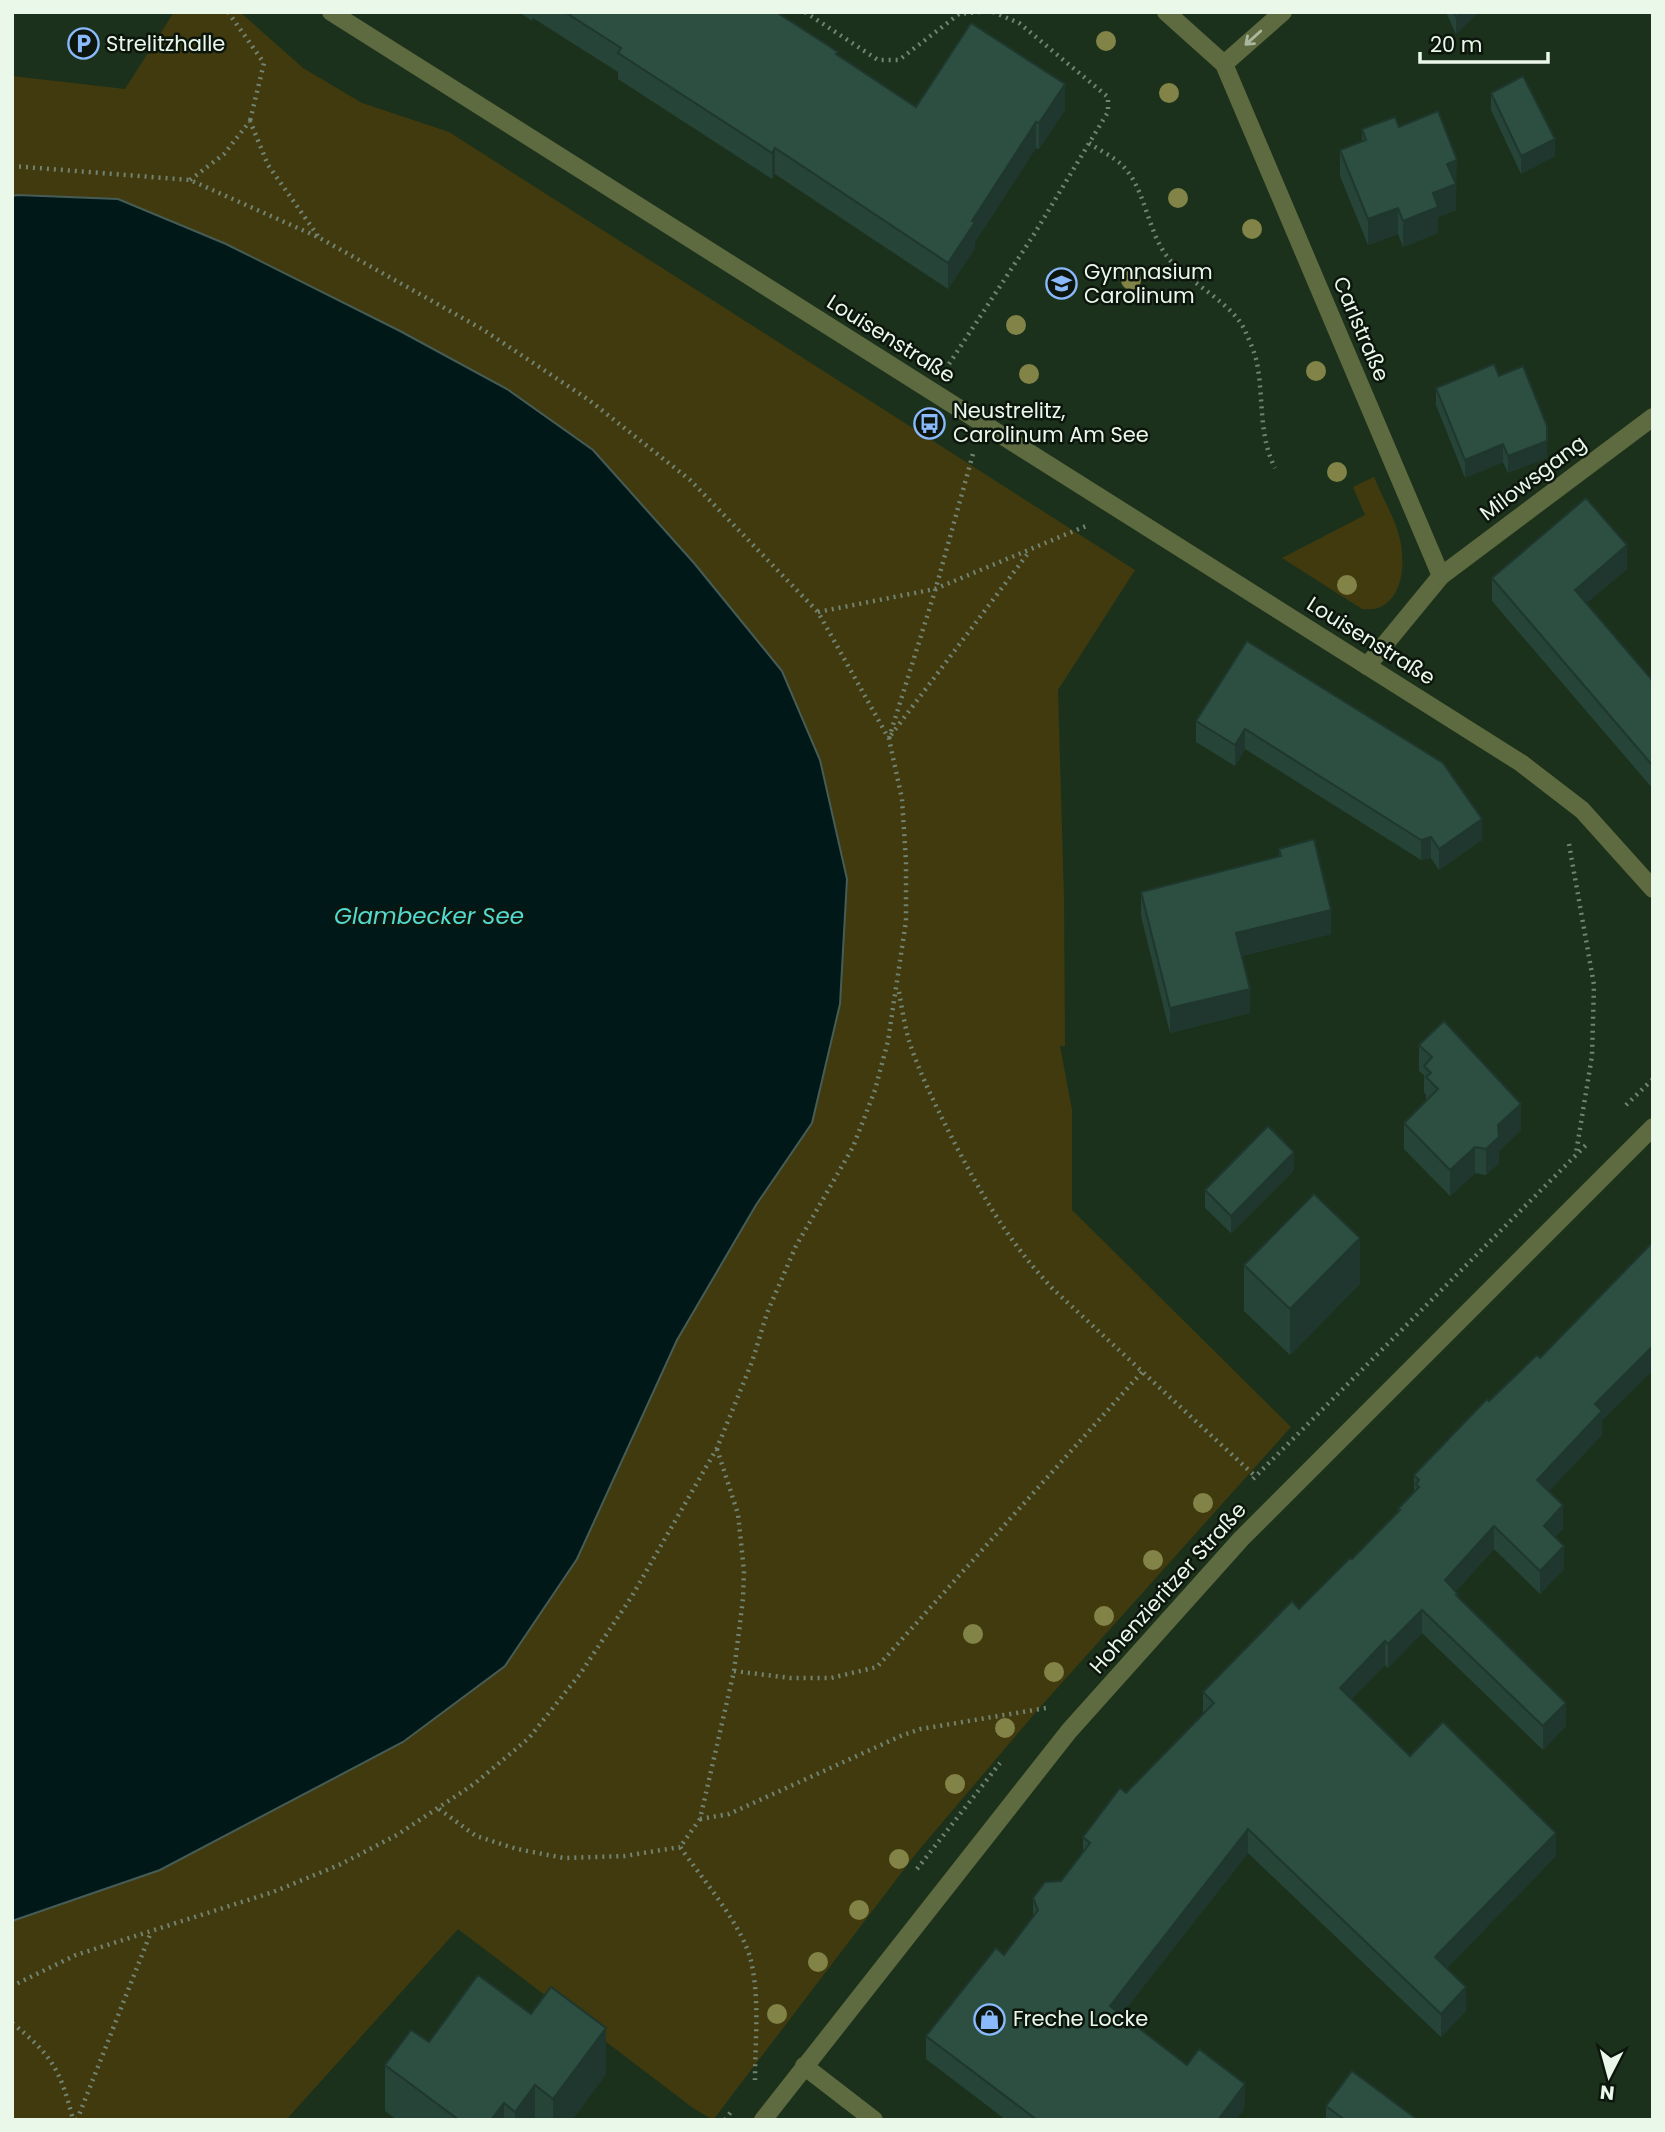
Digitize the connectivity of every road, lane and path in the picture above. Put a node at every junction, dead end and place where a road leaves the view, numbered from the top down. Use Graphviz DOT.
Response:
graph roads {
  1 [pos="228,12"];
  2 [pos="331,12"];
  3 [pos="805,12"];
  4 [pos="980,12"];
  5 [pos="993,12"];
  6 [pos="1166,12"];
  7 [pos="1283,12"];
  8 [pos="1224,64"];
  9 [pos="250,121"];
  10 [pos="1089,143"];
  11 [pos="12,166"];
  12 [pos="190,180"];
  13 [pos="318,237"];
  14 [pos="932,392"];
  15 [pos="1653,417"];
  16 [pos="982,423"];
  17 [pos="1275,468"];
  18 [pos="1121,510"];
  19 [pos="1030,551"];
  20 [pos="1441,576"];
  21 [pos="935,589"];
  22 [pos="818,612"];
  23 [pos="1367,666"];
  24 [pos="889,738"];
  25 [pos="1560,791"];
  26 [pos="1653,889"];
  27 [pos="898,988"];
  28 [pos="1653,1127"];
  29 [pos="1575,1156"];
  30 [pos="1142,1372"];
  31 [pos="717,1448"];
  32 [pos="1255,1476"];
  33 [pos="734,1671"];
  34 [pos="1047,1707"];
  35 [pos="439,1809"];
  36 [pos="700,1819"];
  37 [pos="680,1847"];
  38 [pos="152,1931"];
  39 [pos="12,1986"];
  40 [pos="12,2023"];
  41 [pos="804,2066"];
  42 [pos="776,2102"];
  43 [pos="75,2120"];
  44 [pos="763,2120"];
  45 [pos="874,2120"];
  1 -- 9 [label="path"];
  2 -- 14 [label="street, Louisenstraße"];
  3 -- 4 [label="path"];
  5 -- 10 [label="path"];
  6 -- 8 [label="street, Carlstraße"];
  7 -- 8 [label="street, one-way"];
  8 -- 20 [label="street, Carlstraße"];
  9 -- 12 [label="path"];
  9 -- 13 [label="path"];
  10 -- 14 [label="path"];
  10 -- 17 [label="path"];
  11 -- 12 [label="path"];
  12 -- 13 [label="path"];
  13 -- 22 [label="path"];
  14 -- 16 [label="street, Louisenstraße"];
  15 -- 20 [label="street, Milowsgang"];
  16 -- 18 [label="street, Louisenstraße"];
  16 -- 21 [label="path"];
  18 -- 19 [label="path"];
  18 -- 23 [label="street, Louisenstraße"];
  19 -- 21 [label="path"];
  19 -- 24 [label="path"];
  20 -- 23 [label="street"];
  21 -- 22 [label="path"];
  21 -- 24 [label="path"];
  22 -- 24 [label="path"];
  23 -- 25 [label="street, Louisenstraße"];
  24 -- 27 [label="path"];
  25 -- 26 [label="street, Louisenstraße"];
  25 -- 29 [label="path"];
  27 -- 30 [label="path"];
  27 -- 31 [label="path"];
  28 -- 41 [label="street, Hohenzieritzer Straße"];
  30 -- 32 [label="path"];
  30 -- 33 [label="path"];
  31 -- 33 [label="path"];
  31 -- 35 [label="path"];
  33 -- 36 [label="path"];
  34 -- 36 [label="path"];
  35 -- 37 [label="path"];
  35 -- 38 [label="path"];
  36 -- 37 [label="path"];
  37 -- 42 [label="path"];
  38 -- 39 [label="path"];
  38 -- 43 [label="path"];
  40 -- 43 [label="path"];
  41 -- 42 [label="street, Hohenzieritzer Straße"];
  41 -- 45 [label="street"];
  42 -- 44 [label="street, Hohenzieritzer Straße"];
}
